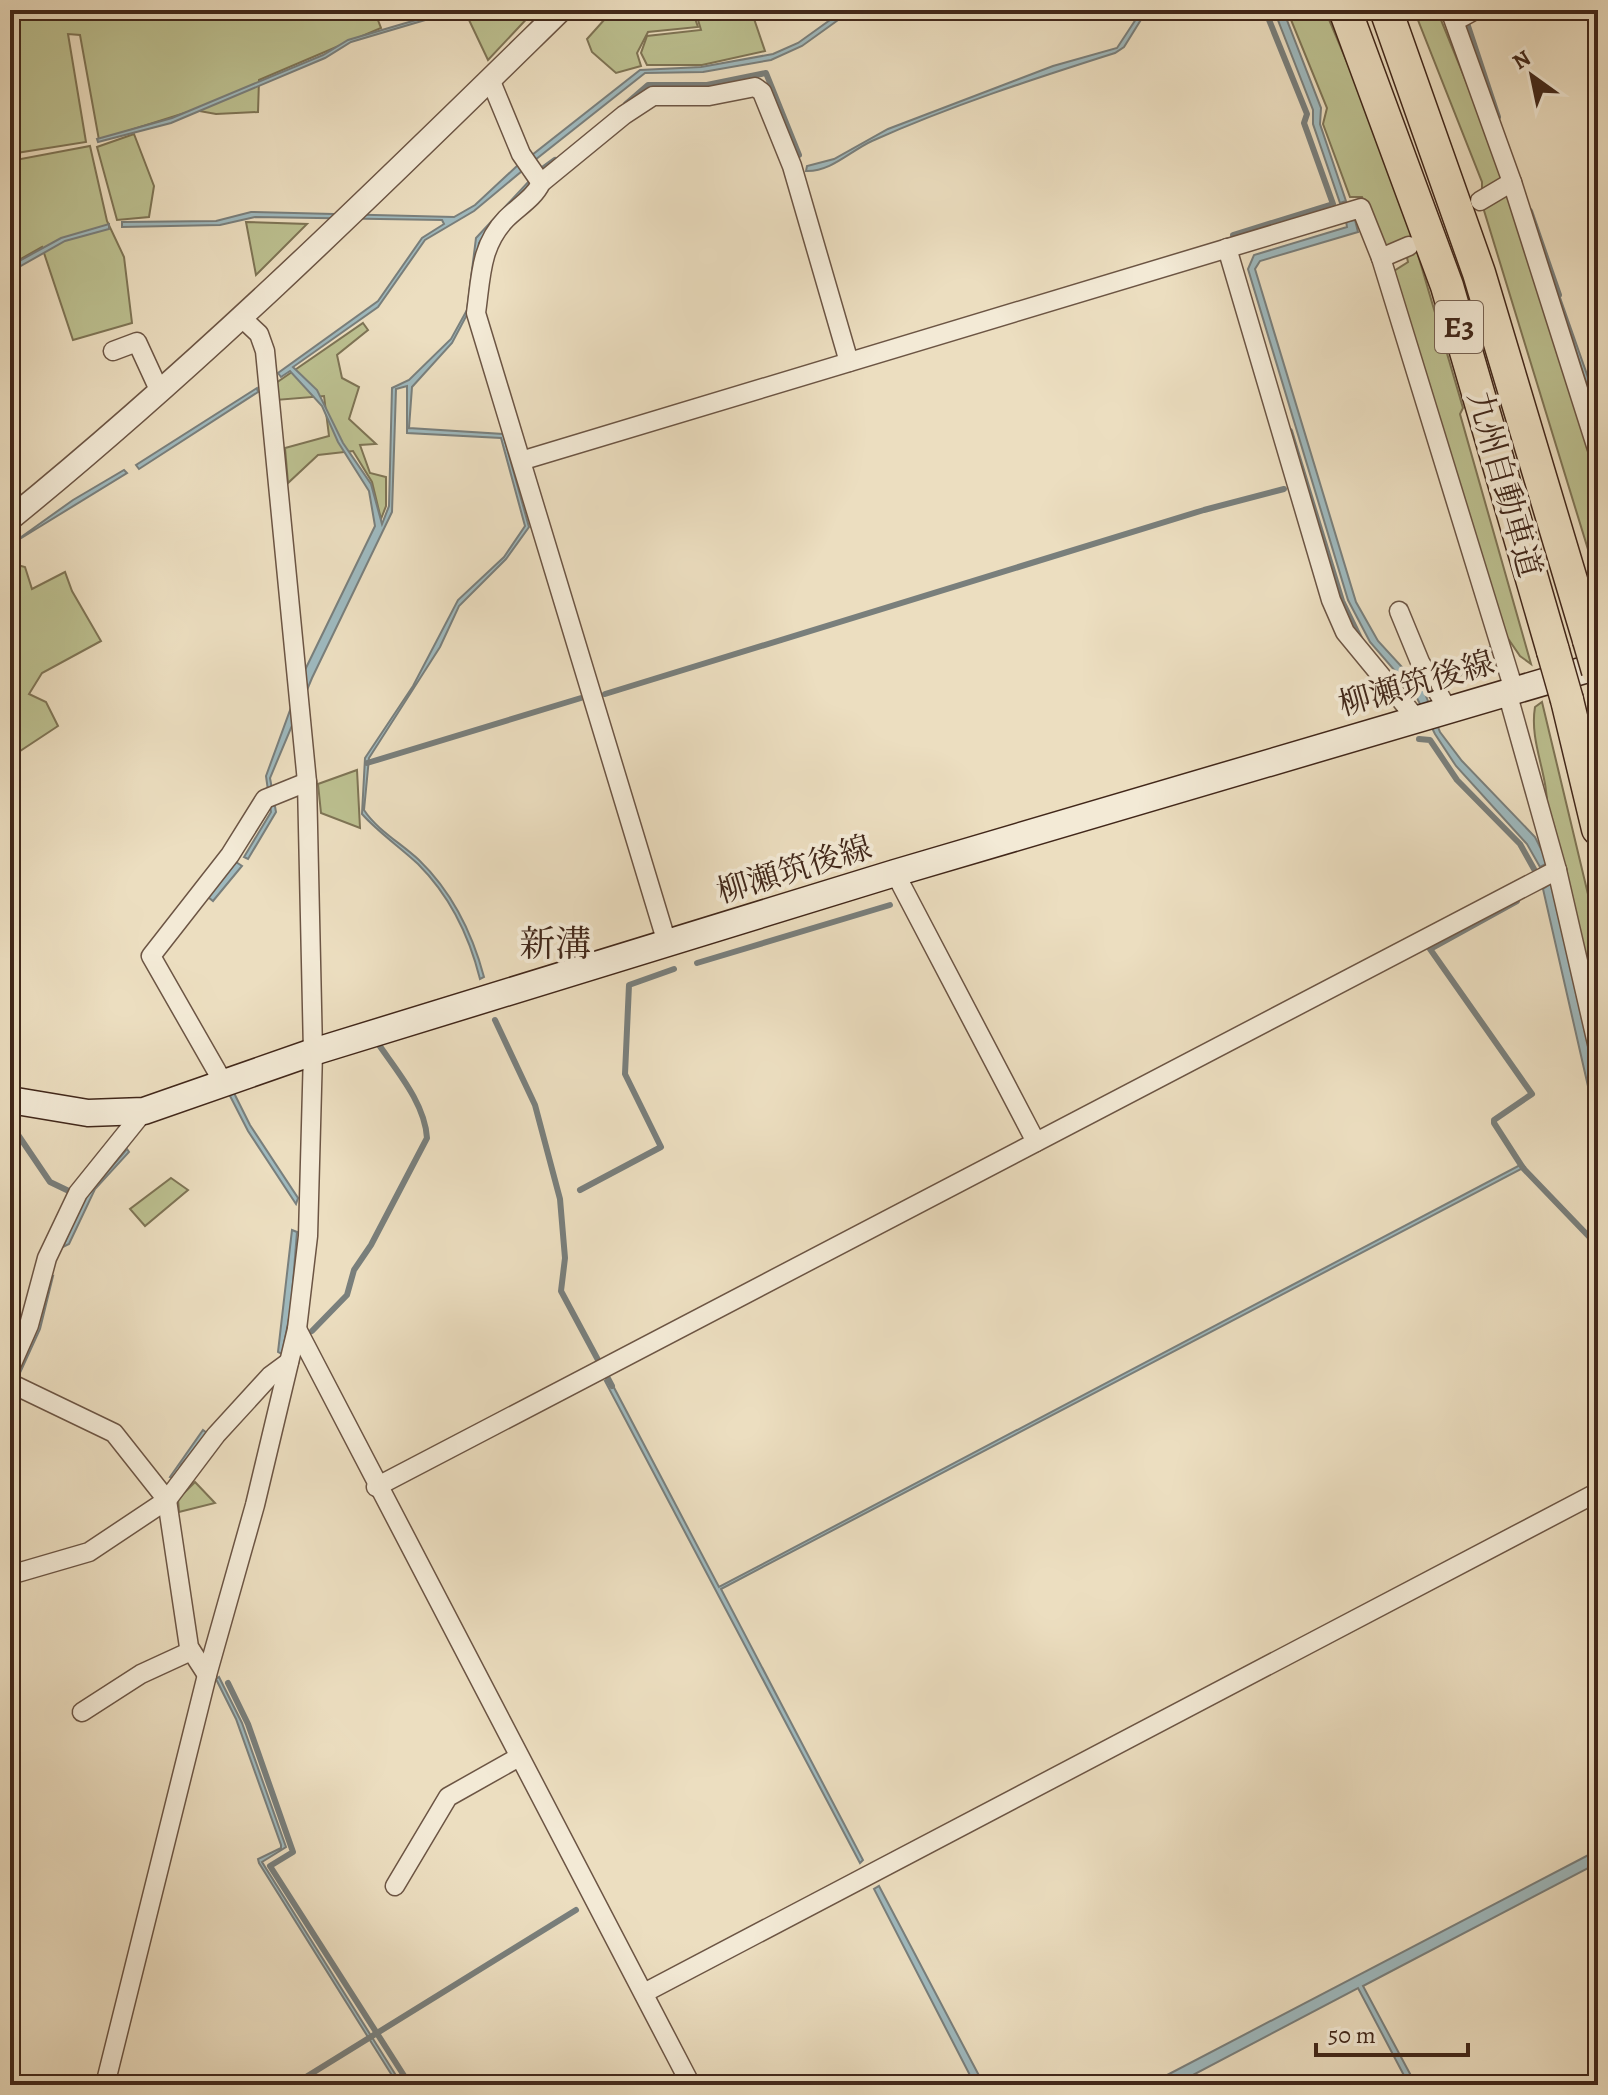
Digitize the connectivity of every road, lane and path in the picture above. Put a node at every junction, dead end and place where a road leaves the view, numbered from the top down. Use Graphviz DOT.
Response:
graph roads {
  1 [pos="561,10"];
  2 [pos="1345,10"];
  3 [pos="1386,10"];
  4 [pos="1475,10"];
  5 [pos="1453,16"];
  6 [pos="490,79"];
  7 [pos="1512,182"];
  8 [pos="541,183"];
  9 [pos="1480,201"];
  10 [pos="1409,246"];
  11 [pos="1227,248"];
  12 [pos="1381,258"];
  13 [pos="242,318"];
  14 [pos="113,351"];
  15 [pos="849,362"];
  16 [pos="160,392"];
  17 [pos="1598,452"];
  18 [pos="524,460"];
  19 [pos="10,519"];
  20 [pos="1399,611"];
  21 [pos="1595,659"];
  22 [pos="1511,691"];
  23 [pos="1447,708"];
  24 [pos="1415,717"];
  25 [pos="307,782"];
  26 [pos="1598,829"];
  27 [pos="1556,870"];
  28 [pos="895,873"];
  29 [pos="667,943"];
  30 [pos="1598,1048"];
  31 [pos="313,1052"];
  32 [pos="223,1082"];
  33 [pos="10,1100"];
  34 [pos="144,1111"];
  35 [pos="1036,1142"];
  36 [pos="297,1329"];
  37 [pos="289,1362"];
  38 [pos="10,1368"];
  39 [pos="10,1383"];
  40 [pos="376,1487"];
  41 [pos="1598,1492"];
  42 [pos="167,1500"];
  43 [pos="10,1575"];
  44 [pos="191,1651"];
  45 [pos="207,1675"];
  46 [pos="82,1712"];
  47 [pos="519,1757"];
  48 [pos="395,1886"];
  49 [pos="644,1993"];
  50 [pos="105,2085"];
  51 [pos="691,2085"];
  1 -- 6 [label="street"];
  2 -- 26 [label="highway, 九州自動車道 / E3, bridge"];
  3 -- 21 [label="highway, 九州自動車道 / E3"];
  4 -- 5 [label="street"];
  5 -- 7 [label="street"];
  6 -- 8 [label="street"];
  6 -- 13 [label="street"];
  7 -- 9 [label="street"];
  7 -- 17 [label="street"];
  8 -- 15 [label="street"];
  8 -- 18 [label="street"];
  10 -- 12 [label="street"];
  11 -- 12 [label="street"];
  11 -- 15 [label="street"];
  11 -- 24 [label="street"];
  12 -- 22 [label="street"];
  13 -- 16 [label="street"];
  13 -- 25 [label="street"];
  14 -- 16 [label="street"];
  15 -- 18 [label="street"];
  16 -- 19 [label="street"];
  18 -- 29 [label="street"];
  20 -- 23 [label="street"];
  21 -- 22 [label="main road, 柳瀬筑後線"];
  22 -- 23 [label="main road, 柳瀬筑後線"];
  22 -- 27 [label="street"];
  23 -- 24 [label="main road, 柳瀬筑後線"];
  24 -- 28 [label="main road, 柳瀬筑後線"];
  25 -- 31 [label="street"];
  25 -- 32 [label="street"];
  27 -- 30 [label="street"];
  27 -- 35 [label="street"];
  28 -- 29 [label="main road, 柳瀬筑後線"];
  28 -- 35 [label="street"];
  29 -- 31 [label="main road, 柳瀬筑後線"];
  31 -- 32 [label="main road, 柳瀬筑後線"];
  31 -- 36 [label="street"];
  32 -- 34 [label="main road, 柳瀬筑後線"];
  33 -- 34 [label="main road, 柳瀬筑後線"];
  34 -- 38 [label="street"];
  35 -- 40 [label="street"];
  36 -- 37 [label="street"];
  36 -- 40 [label="street"];
  37 -- 42 [label="street"];
  37 -- 45 [label="street"];
  39 -- 42 [label="street"];
  40 -- 47 [label="street"];
  41 -- 49 [label="street"];
  42 -- 43 [label="street"];
  42 -- 44 [label="street"];
  44 -- 45 [label="street"];
  44 -- 46 [label="street"];
  45 -- 50 [label="street"];
  47 -- 48 [label="street"];
  47 -- 49 [label="street"];
  49 -- 51 [label="street"];
}
